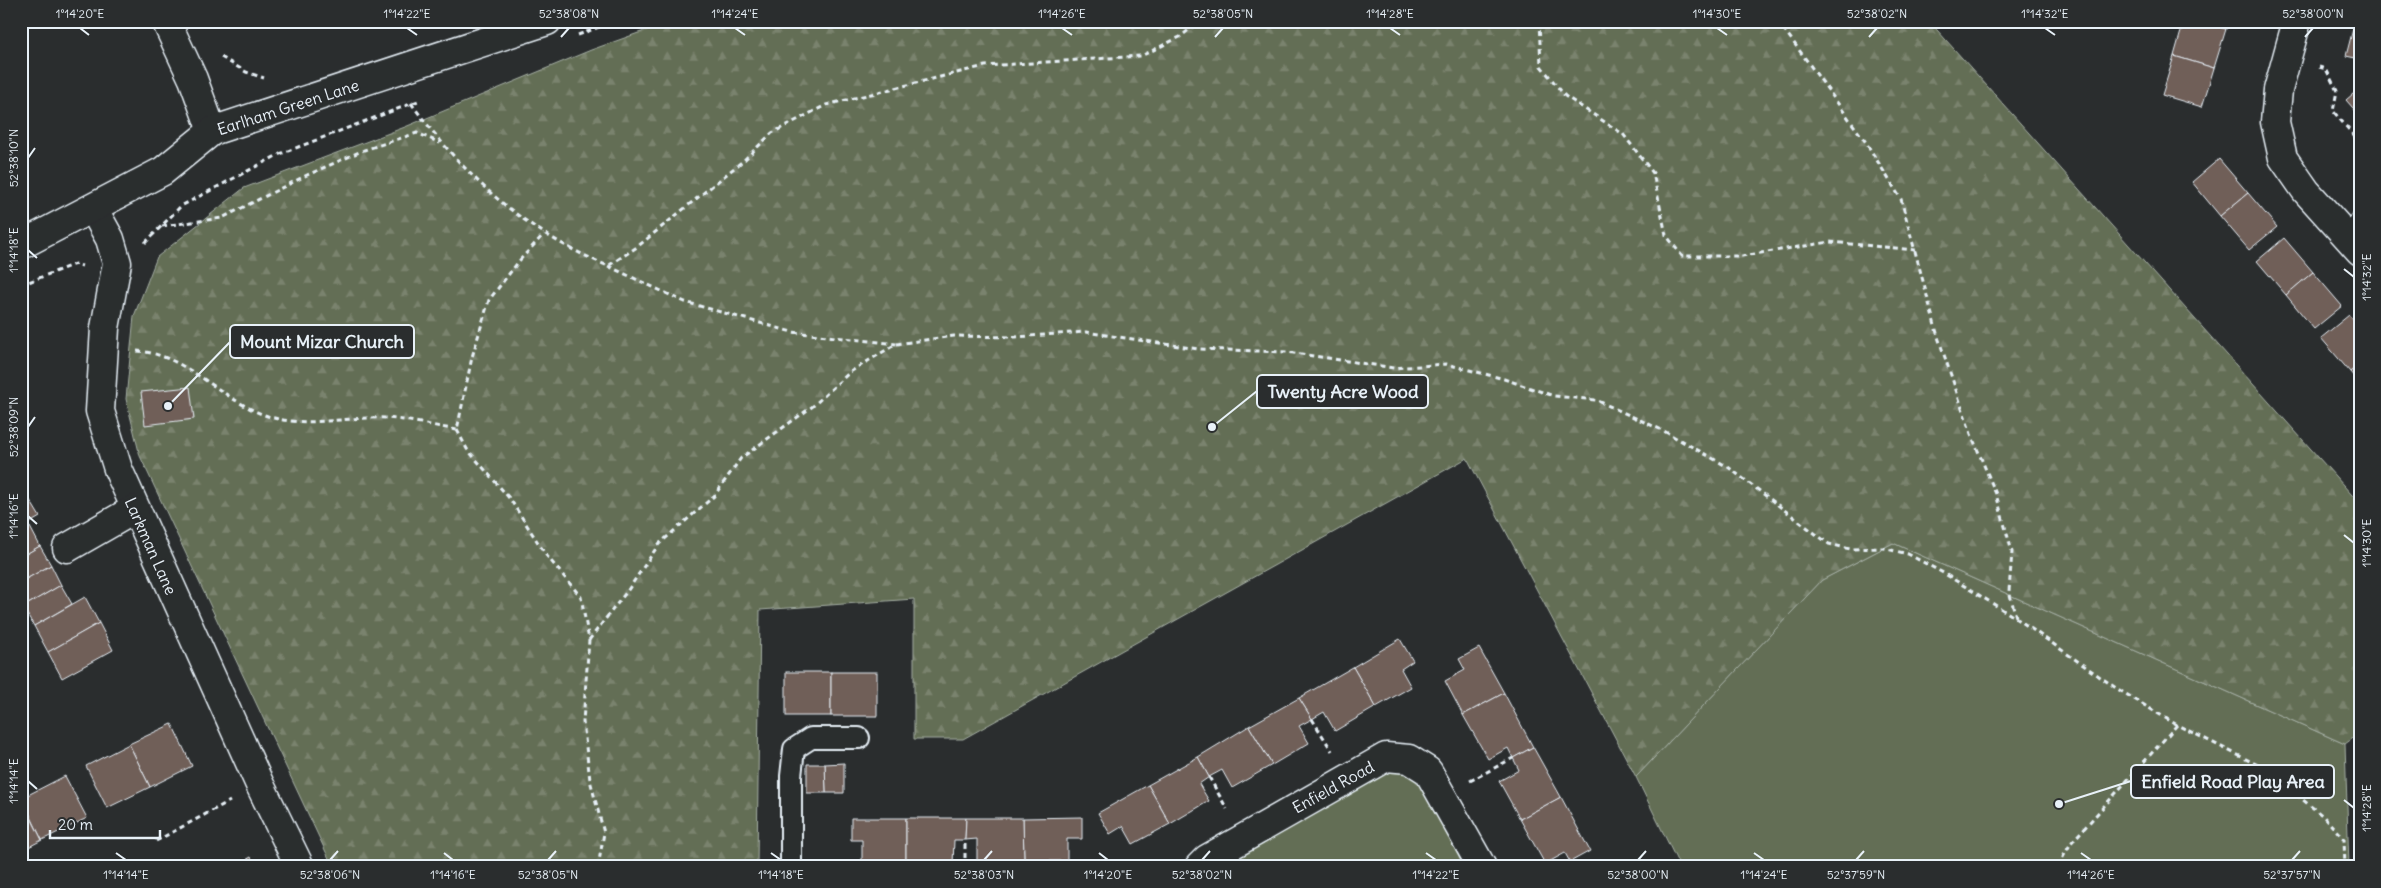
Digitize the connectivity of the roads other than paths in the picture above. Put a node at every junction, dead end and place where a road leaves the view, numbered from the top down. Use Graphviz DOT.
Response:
graph roads {
  1 [pos="166,21"];
  2 [pos="547,21"];
  3 [pos="2297,21"];
  4 [pos="212,131"];
  5 [pos="92,208"];
  6 [pos="2355,236"];
  7 [pos="21,245"];
  8 [pos="135,509"];
  9 [pos="67,548"];
  10 [pos="859,738"];
  11 [pos="300,867"];
  12 [pos="791,867"];
  13 [pos="1199,867"];
  14 [pos="1482,867"];
  1 -- 4 [label="street"];
  2 -- 4 [label="street, Earlham Green Lane"];
  3 -- 6 [label="street"];
  4 -- 5 [label="street, Earlham Green Lane"];
  5 -- 7 [label="street, Earlham Green Lane"];
  5 -- 8 [label="street, Larkman Lane"];
  8 -- 9 [label="street"];
  8 -- 11 [label="street, Larkman Lane"];
  10 -- 12 [label="lane"];
  13 -- 14 [label="street, Enfield Road"];
}
